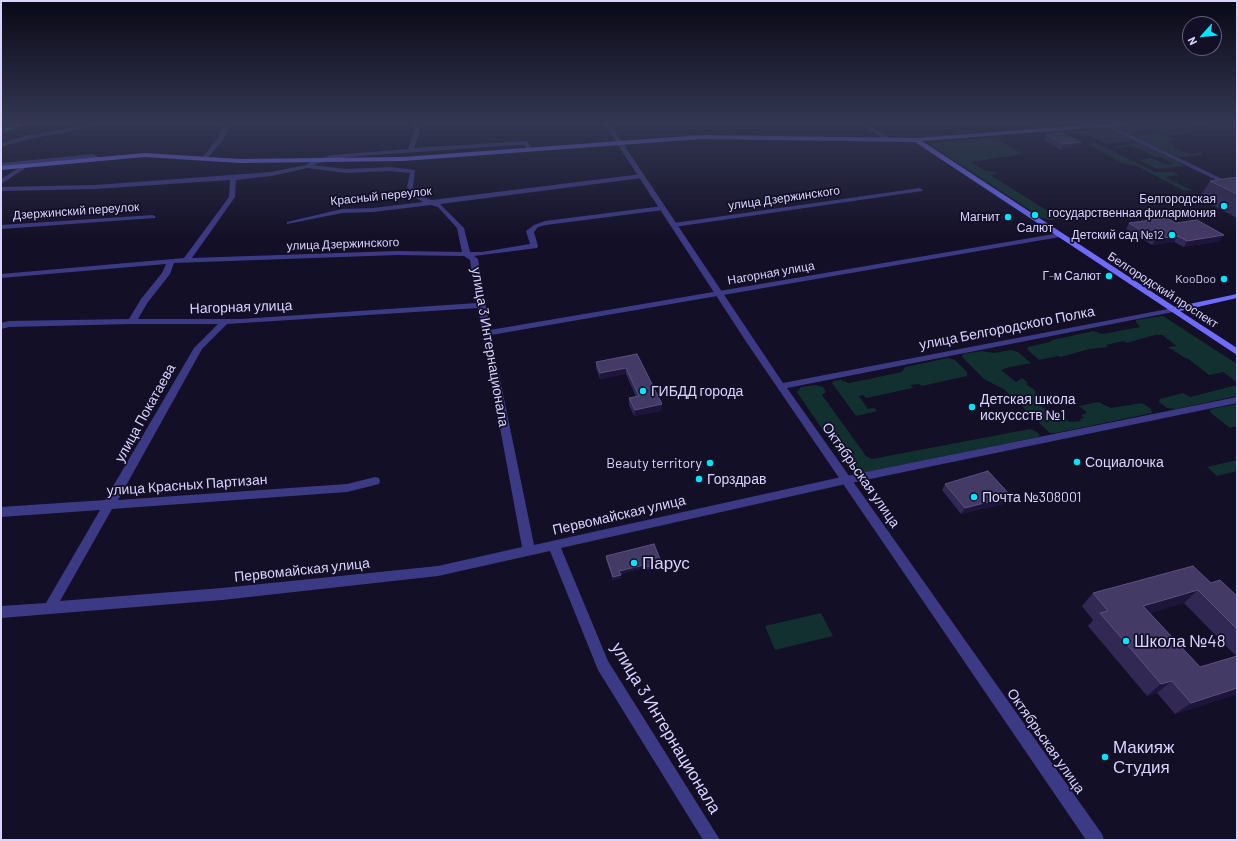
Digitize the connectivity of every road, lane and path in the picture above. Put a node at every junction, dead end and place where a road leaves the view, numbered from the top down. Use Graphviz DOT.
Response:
graph roads {
  1 [pos="21,162"];
  2 [pos="64,162"];
  3 [pos="273,162"];
  4 [pos="319,162"];
  5 [pos="343,162"];
  6 [pos="633,162"];
  7 [pos="950,162"];
  8 [pos="1183,162"];
  9 [pos="1,164"];
  10 [pos="310,164"];
  11 [pos="25,166"];
  12 [pos="1,168"];
  13 [pos="642,176"];
  14 [pos="233,178"];
  15 [pos="1,182"];
  16 [pos="1,188"];
  17 [pos="1237,188"];
  18 [pos="920,190"];
  19 [pos="430,202"];
  20 [pos="663,208"];
  21 [pos="153,218"];
  22 [pos="289,223"];
  23 [pos="674,225"];
  24 [pos="1,227"];
  25 [pos="1060,235"];
  26 [pos="467,255"];
  27 [pos="186,260"];
  28 [pos="171,261"];
  29 [pos="1,276"];
  30 [pos="719,294"];
  31 [pos="1237,296"];
  32 [pos="481,305"];
  33 [pos="1173,310"];
  34 [pos="132,321"];
  35 [pos="225,322"];
  36 [pos="1,326"];
  37 [pos="486,334"];
  38 [pos="1237,352"];
  39 [pos="782,386"];
  40 [pos="1237,400"];
  41 [pos="846,480"];
  42 [pos="375,481"];
  43 [pos="110,505"];
  44 [pos="1,512"];
  45 [pos="554,546"];
  46 [pos="530,551"];
  47 [pos="50,608"];
  48 [pos="1,612"];
  49 [pos="712,840"];
  50 [pos="1096,840"];
  1 -- 9 [label="street"];
  2 -- 11 [label="main road"];
  3 -- 10 [label="main road"];
  4 -- 10 [label="street"];
  5 -- 10 [label="main road"];
  6 -- 13 [label="street, Октябрьская улица"];
  7 -- 25 [label="main road, Белгородский проспект"];
  8 -- 17 [label="street"];
  10 -- 14 [label="street"];
  10 -- 19 [label="street, улица 3 Интернационала"];
  11 -- 12 [label="main road"];
  11 -- 15 [label="street"];
  13 -- 19 [label="street, Красный переулок"];
  13 -- 20 [label="street, Октябрьская улица"];
  14 -- 16 [label="street"];
  14 -- 27 [label="street"];
  18 -- 23 [label="street, улица Дзержинского"];
  19 -- 22 [label="street, Красный переулок"];
  19 -- 26 [label="street, улица 3 Интернационала"];
  20 -- 23 [label="street, Октябрьская улица"];
  20 -- 26 [label="street, улица Дзержинского"];
  21 -- 24 [label="street, Дзержинский переулок"];
  23 -- 30 [label="street, Октябрьская улица"];
  25 -- 30 [label="street, Нагорная улица"];
  25 -- 33 [label="main road, Белгородский проспект"];
  26 -- 27 [label="street, улица Дзержинского"];
  26 -- 32 [label="street, улица 3 Интернационала"];
  27 -- 28 [label="street, улица Дзержинского"];
  28 -- 29 [label="street, улица Дзержинского"];
  28 -- 34 [label="street"];
  30 -- 37 [label="street, Нагорная улица"];
  30 -- 39 [label="street, Октябрьская улица"];
  31 -- 33 [label="main road, улица Белгородского Полка"];
  32 -- 35 [label="street, Нагорная улица"];
  32 -- 37 [label="street, улица 3 Интернационала"];
  33 -- 38 [label="main road, Белгородский проспект"];
  33 -- 39 [label="street, улица Белгородского Полка"];
  34 -- 35 [label="street, Нагорная улица"];
  34 -- 36 [label="street, Нагорная улица"];
  35 -- 43 [label="street, улица Покатаева"];
  37 -- 46 [label="street, улица 3 Интернационала"];
  39 -- 41 [label="street, Октябрьская улица"];
  40 -- 41 [label="street, Первомайская улица"];
  41 -- 45 [label="street, Первомайская улица"];
  41 -- 50 [label="street, Октябрьская улица"];
  42 -- 43 [label="street, улица Красных Партизан"];
  43 -- 44 [label="street, улица Красных Партизан"];
  43 -- 47 [label="street, улица Покатаева"];
  45 -- 46 [label="street, Первомайская улица"];
  45 -- 49 [label="street, улица 3 Интернационала"];
  46 -- 47 [label="street, Первомайская улица"];
  47 -- 48 [label="street, Первомайская улица"];
}
